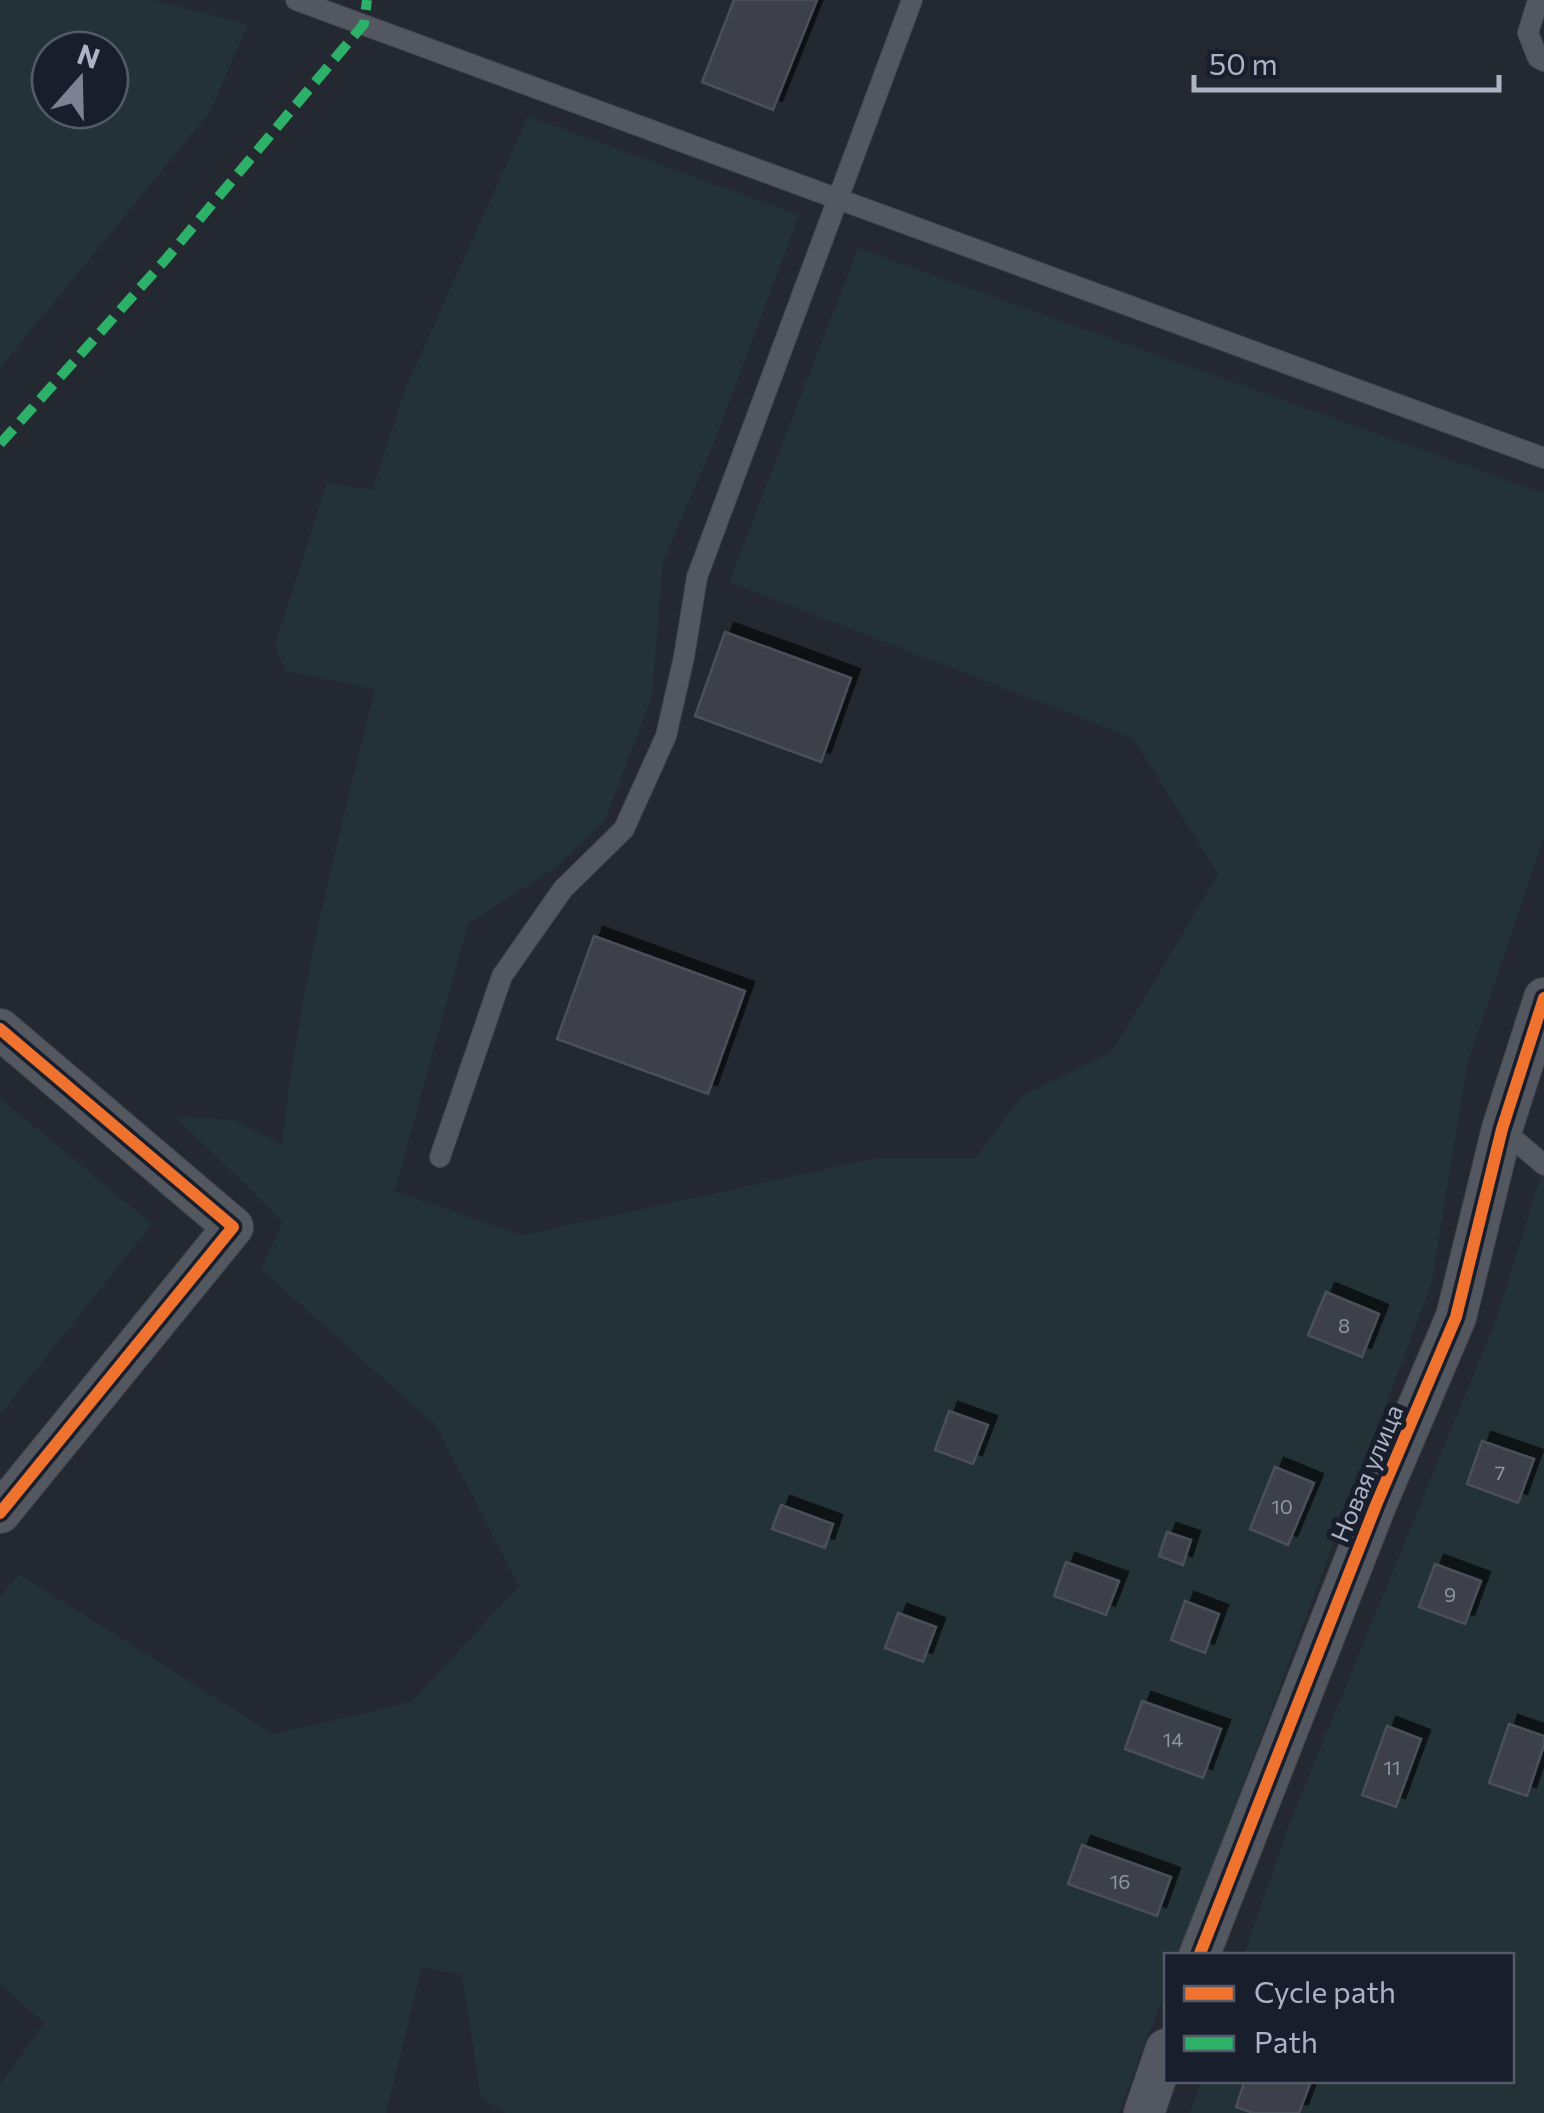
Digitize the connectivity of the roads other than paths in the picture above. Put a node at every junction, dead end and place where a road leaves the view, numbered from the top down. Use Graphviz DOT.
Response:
graph roads {
  1 [pos="296,0"];
  2 [pos="912,0"];
  3 [pos="1538,0"];
  4 [pos="1544,61"];
  5 [pos="838,196"];
  6 [pos="1544,458"];
  7 [pos="1544,998"];
  8 [pos="0,1029"];
  9 [pos="1502,1129"];
  10 [pos="440,1158"];
  11 [pos="1544,1165"];
  12 [pos="0,1513"];
  13 [pos="1200,1953"];
  14 [pos="1164,2055"];
  15 [pos="1144,2113"];
  1 -- 5 [label="lane"];
  2 -- 5 [label="lane"];
  3 -- 4 [label="lane"];
  5 -- 6 [label="lane"];
  5 -- 10 [label="lane"];
  7 -- 9 [label="street, Новая улица"];
  8 -- 12 [label="street"];
  9 -- 11 [label="lane"];
  9 -- 13 [label="street, Новая улица"];
  14 -- 15 [label="street"];
}
